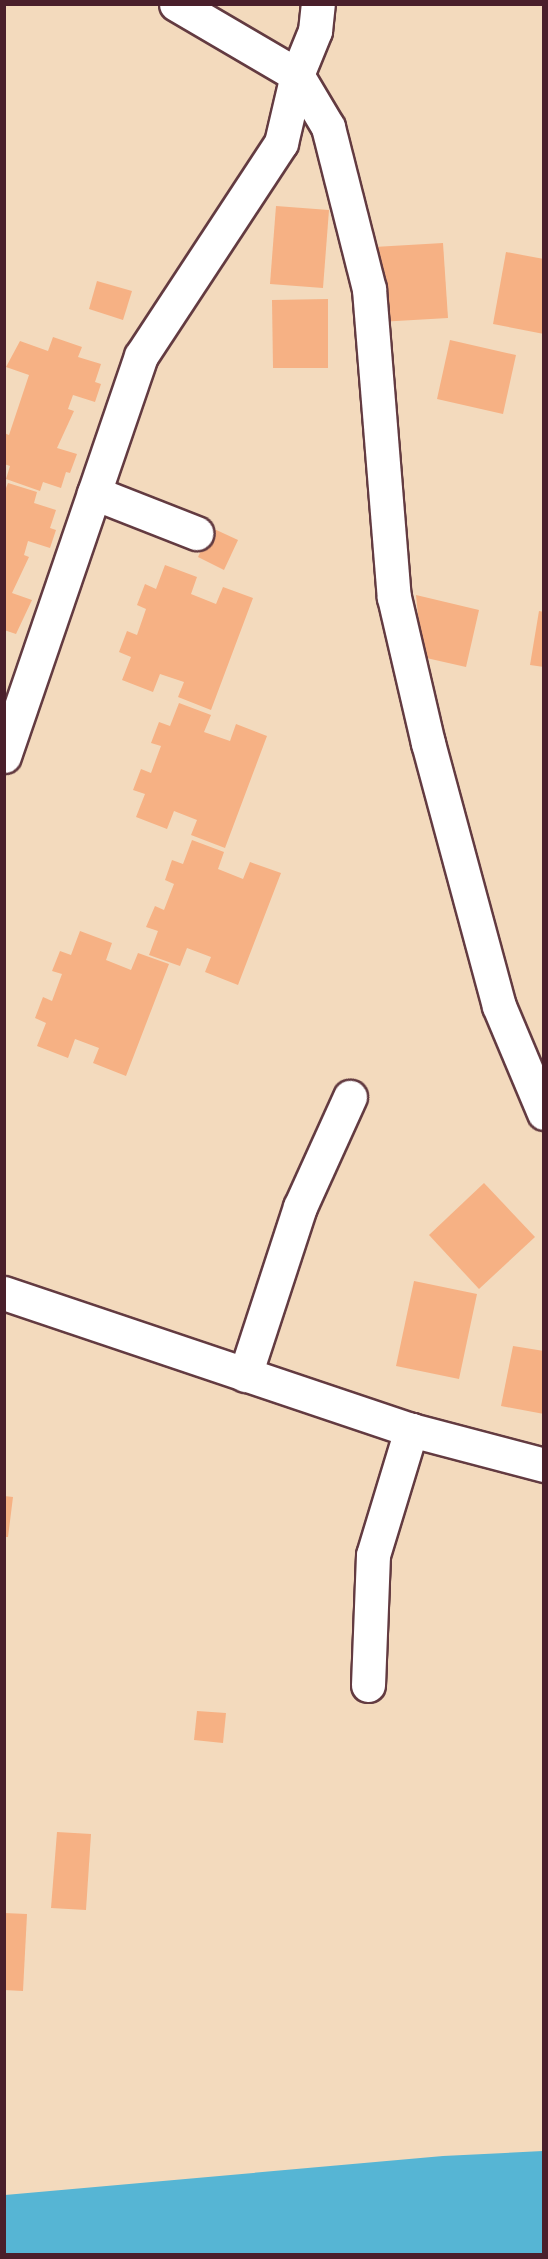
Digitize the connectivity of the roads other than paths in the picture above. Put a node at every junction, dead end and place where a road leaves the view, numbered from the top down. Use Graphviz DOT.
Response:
graph roads {
  1 [pos="176,4"];
  2 [pos="318,4"];
  3 [pos="297,75"];
  4 [pos="94,493"];
  5 [pos="196,532"];
  6 [pos="4,756"];
  7 [pos="350,1097"];
  8 [pos="543,1113"];
  9 [pos="4,1293"];
  10 [pos="245,1375"];
  11 [pos="411,1430"];
  12 [pos="543,1465"];
  13 [pos="368,1685"];
  1 -- 3 [label="street"];
  2 -- 3 [label="street"];
  3 -- 4 [label="street"];
  3 -- 8 [label="street"];
  4 -- 5 [label="street"];
  4 -- 6 [label="street"];
  7 -- 10 [label="street"];
  9 -- 10 [label="street"];
  10 -- 11 [label="street"];
  11 -- 12 [label="street"];
  11 -- 13 [label="street"];
}
